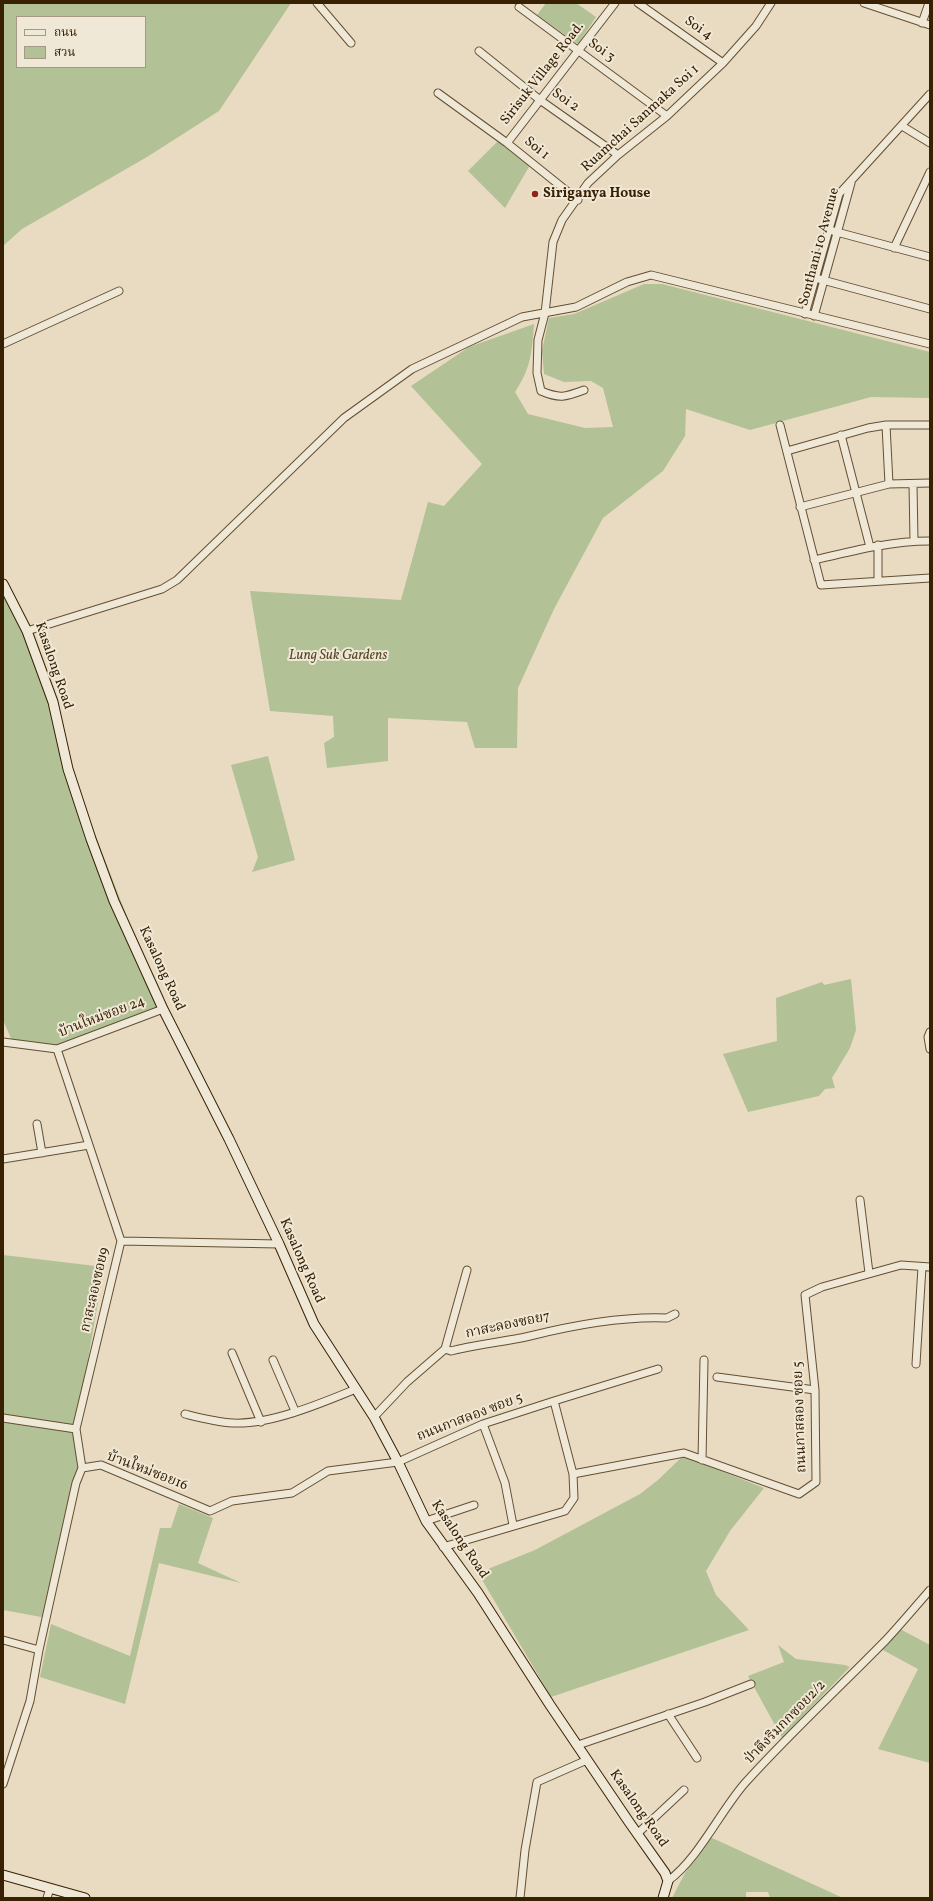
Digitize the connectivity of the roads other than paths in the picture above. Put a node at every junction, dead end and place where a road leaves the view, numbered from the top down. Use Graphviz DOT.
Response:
graph roads {
  1 [pos="317,3"];
  2 [pos="615,3"];
  3 [pos="638,3"];
  4 [pos="770,3"];
  5 [pos="864,3"];
  6 [pos="928,3"];
  7 [pos="874,5"];
  8 [pos="519,7"];
  9 [pos="922,23"];
  10 [pos="930,26"];
  11 [pos="351,43"];
  12 [pos="578,50"];
  13 [pos="479,51"];
  14 [pos="723,63"];
  15 [pos="438,93"];
  16 [pos="930,94"];
  17 [pos="540,100"];
  18 [pos="667,116"];
  19 [pos="902,126"];
  20 [pos="507,143"];
  21 [pos="930,143"];
  22 [pos="618,155"];
  23 [pos="930,172"];
  24 [pos="851,182"];
  25 [pos="578,200"];
  26 [pos="829,230"];
  27 [pos="837,232"];
  28 [pos="894,248"];
  29 [pos="930,257"];
  30 [pos="815,278"];
  31 [pos="823,280"];
  32 [pos="119,291"];
  33 [pos="930,309"];
  34 [pos="545,313"];
  35 [pos="805,314"];
  36 [pos="814,316"];
  37 [pos="3,344"];
  38 [pos="930,344"];
  39 [pos="584,390"];
  40 [pos="780,425"];
  41 [pos="886,425"];
  42 [pos="930,425"];
  43 [pos="841,436"];
  44 [pos="787,451"];
  45 [pos="930,483"];
  46 [pos="889,484"];
  47 [pos="913,484"];
  48 [pos="855,492"];
  49 [pos="800,507"];
  50 [pos="914,541"];
  51 [pos="930,541"];
  52 [pos="878,546"];
  53 [pos="870,547"];
  54 [pos="814,560"];
  55 [pos="930,578"];
  56 [pos="878,581"];
  57 [pos="3,584"];
  58 [pos="27,631"];
  59 [pos="163,1009"];
  60 [pos="930,1032"];
  61 [pos="3,1042"];
  62 [pos="57,1049"];
  63 [pos="930,1049"];
  64 [pos="37,1124"];
  65 [pos="89,1145"];
  66 [pos="42,1153"];
  67 [pos="3,1159"];
  68 [pos="860,1200"];
  69 [pos="121,1241"];
  70 [pos="279,1244"];
  71 [pos="922,1267"];
  72 [pos="930,1267"];
  73 [pos="467,1270"];
  74 [pos="869,1273"];
  75 [pos="675,1314"];
  76 [pos="445,1349"];
  77 [pos="232,1353"];
  78 [pos="273,1360"];
  79 [pos="704,1360"];
  80 [pos="916,1364"];
  81 [pos="658,1369"];
  82 [pos="717,1377"];
  83 [pos="356,1389"];
  84 [pos="815,1390"];
  85 [pos="554,1402"];
  86 [pos="295,1411"];
  87 [pos="185,1414"];
  88 [pos="374,1417"];
  89 [pos="3,1418"];
  90 [pos="261,1422"];
  91 [pos="483,1424"];
  92 [pos="76,1428"];
  93 [pos="702,1460"];
  94 [pos="398,1462"];
  95 [pos="82,1468"];
  96 [pos="573,1474"];
  97 [pos="474,1505"];
  98 [pos="426,1521"];
  99 [pos="513,1525"];
  100 [pos="443,1547"];
  101 [pos="930,1590"];
  102 [pos="3,1640"];
  103 [pos="40,1650"];
  104 [pos="751,1684"];
  105 [pos="668,1714"];
  106 [pos="578,1745"];
  107 [pos="697,1758"];
  108 [pos="588,1760"];
  109 [pos="5,1773"];
  110 [pos="3,1784"];
  111 [pos="684,1790"];
  112 [pos="637,1834"];
  113 [pos="3,1875"];
  114 [pos="668,1880"];
  115 [pos="50,1888"];
  116 [pos="47,1898"];
  117 [pos="85,1898"];
  118 [pos="520,1898"];
  119 [pos="663,1898"];
  1 -- 11 [label="street"];
  2 -- 12 [label="street, Sirisuk Village Road."];
  3 -- 14 [label="street, Soi 4"];
  4 -- 14 [label="street, Ruamchai Sanmaka Soi 1"];
  5 -- 7 [label="street"];
  6 -- 9 [label="street"];
  7 -- 9 [label="street"];
  8 -- 12 [label="street, Soi 3"];
  9 -- 10 [label="street"];
  12 -- 17 [label="street, Sirisuk Village Road."];
  12 -- 18 [label="street, Soi 3"];
  13 -- 17 [label="street, Soi 2"];
  14 -- 18 [label="street, Ruamchai Sanmaka Soi 1"];
  15 -- 20 [label="street, Soi 1"];
  16 -- 19 [label="street"];
  17 -- 20 [label="street, Sirisuk Village Road."];
  17 -- 22 [label="street, Soi 2"];
  18 -- 22 [label="street, Ruamchai Sanmaka Soi 1"];
  19 -- 21 [label="street"];
  19 -- 24 [label="street"];
  20 -- 25 [label="street, Soi 1"];
  22 -- 25 [label="street, Ruamchai Sanmaka Soi 1"];
  23 -- 28 [label="street"];
  24 -- 26 [label="street, Sonthani 10 Avenue"];
  24 -- 27 [label="street, Sonthani 10 Avenue"];
  25 -- 34 [label="street, Ruamchai Sanmaka Soi 1"];
  26 -- 27 [label="street"];
  26 -- 30 [label="street, Sonthani 10 Avenue"];
  27 -- 28 [label="street"];
  27 -- 31 [label="street, Sonthani 10 Avenue"];
  28 -- 29 [label="street"];
  30 -- 31 [label="street"];
  30 -- 35 [label="street, Sonthani 10 Avenue"];
  31 -- 33 [label="street"];
  31 -- 36 [label="street, Sonthani 10 Avenue"];
  32 -- 37 [label="street"];
  34 -- 35 [label="street"];
  34 -- 39 [label="street, Ruamchai Sanmaka Soi 1"];
  34 -- 58 [label="street"];
  35 -- 36 [label="street"];
  36 -- 38 [label="street"];
  40 -- 44 [label="street"];
  41 -- 42 [label="street"];
  41 -- 43 [label="street"];
  41 -- 46 [label="street"];
  43 -- 44 [label="street"];
  43 -- 48 [label="street"];
  44 -- 49 [label="street"];
  45 -- 47 [label="street"];
  46 -- 47 [label="street"];
  46 -- 48 [label="street"];
  47 -- 50 [label="street"];
  48 -- 49 [label="street"];
  48 -- 53 [label="street"];
  49 -- 54 [label="street"];
  50 -- 51 [label="street"];
  50 -- 52 [label="street"];
  52 -- 53 [label="street"];
  52 -- 56 [label="street"];
  53 -- 54 [label="street"];
  54 -- 56 [label="street"];
  55 -- 56 [label="street"];
  57 -- 58 [label="street, Kasalong Road"];
  58 -- 59 [label="street, Kasalong Road"];
  59 -- 62 [label="street, บ้านใหม่ซอย 24"];
  59 -- 70 [label="street, Kasalong Road"];
  60 -- 63 [label="street"];
  61 -- 62 [label="street, บ้านใหม่ซอย 24"];
  62 -- 65 [label="street"];
  64 -- 66 [label="street"];
  65 -- 66 [label="street"];
  65 -- 69 [label="street"];
  66 -- 67 [label="street"];
  68 -- 74 [label="street"];
  69 -- 70 [label="street, กาสะลองซอย9"];
  69 -- 92 [label="street, กาสะลองซอย9"];
  70 -- 83 [label="street, Kasalong Road"];
  71 -- 72 [label="street, ถนนกาสลอง ซอย 5"];
  71 -- 74 [label="street, ถนนกาสลอง ซอย 5"];
  71 -- 80 [label="street"];
  73 -- 76 [label="street"];
  74 -- 84 [label="street, ถนนกาสลอง ซอย 5"];
  75 -- 76 [label="street, กาสะลองซอย7"];
  76 -- 88 [label="street"];
  77 -- 90 [label="street"];
  78 -- 86 [label="street"];
  79 -- 93 [label="street"];
  81 -- 85 [label="street, ถนนกาสลอง ซอย 5"];
  82 -- 84 [label="street"];
  83 -- 86 [label="street"];
  83 -- 88 [label="street, Kasalong Road"];
  84 -- 93 [label="street, ถนนกาสลอง ซอย 5"];
  85 -- 91 [label="street, ถนนกาสลอง ซอย 5"];
  85 -- 96 [label="street"];
  86 -- 90 [label="street"];
  87 -- 90 [label="street"];
  88 -- 94 [label="street, Kasalong Road"];
  89 -- 92 [label="street"];
  91 -- 94 [label="street, ถนนกาสลอง ซอย 5"];
  91 -- 99 [label="street"];
  92 -- 95 [label="street"];
  93 -- 96 [label="street, ถนนกาสลอง ซอย 5"];
  94 -- 95 [label="street, บ้านใหม่ซอย16"];
  94 -- 98 [label="street, Kasalong Road"];
  95 -- 103 [label="street"];
  96 -- 99 [label="street"];
  97 -- 98 [label="street"];
  98 -- 100 [label="street, Kasalong Road"];
  99 -- 100 [label="street"];
  100 -- 106 [label="street, Kasalong Road"];
  101 -- 114 [label="street, ป่าตึงริมกกซอย2/2"];
  102 -- 103 [label="street"];
  103 -- 109 [label="street"];
  104 -- 105 [label="street"];
  105 -- 106 [label="street"];
  105 -- 107 [label="street"];
  106 -- 108 [label="street, Kasalong Road"];
  108 -- 112 [label="street, Kasalong Road"];
  108 -- 118 [label="street"];
  109 -- 110 [label="street"];
  111 -- 112 [label="street"];
  112 -- 114 [label="street, Kasalong Road"];
  113 -- 115 [label="street"];
  114 -- 119 [label="street"];
  115 -- 116 [label="street"];
  115 -- 117 [label="street"];
}
